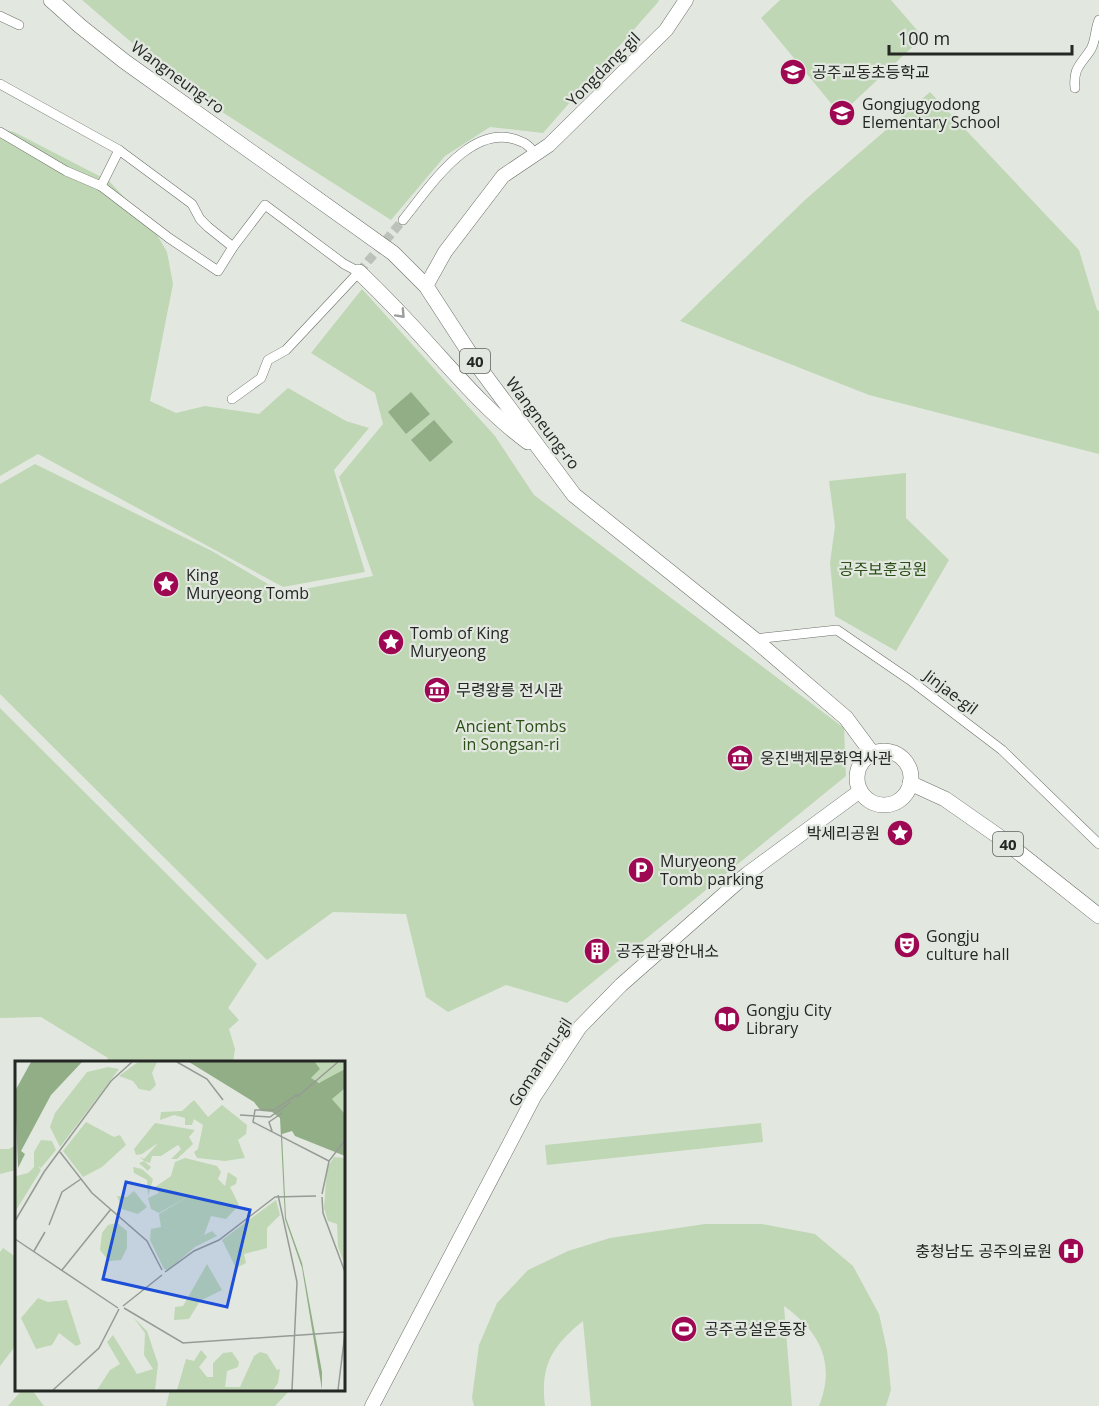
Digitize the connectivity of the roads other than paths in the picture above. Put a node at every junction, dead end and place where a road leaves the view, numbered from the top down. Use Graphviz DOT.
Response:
graph roads {
  1 [pos="51,0"];
  2 [pos="686,0"];
  3 [pos="0,16"];
  4 [pos="1099,20"];
  5 [pos="19,25"];
  6 [pos="0,84"];
  7 [pos="1075,88"];
  8 [pos="0,132"];
  9 [pos="119,150"];
  10 [pos="536,154"];
  11 [pos="101,186"];
  12 [pos="403,220"];
  13 [pos="233,247"];
  14 [pos="359,272"];
  15 [pos="426,286"];
  16 [pos="232,399"];
  17 [pos="541,452"];
  18 [pos="754,639"];
  19 [pos="872,753"];
  20 [pos="910,783"];
  21 [pos="860,791"];
  22 [pos="1099,844"];
  23 [pos="1099,916"];
  24 [pos="372,1406"];
  1 -- 15 [label="main road, Wangneung-ro / 40"];
  2 -- 10 [label="main road, Yongdang-gil"];
  3 -- 5 [label="street"];
  4 -- 7 [label="street"];
  6 -- 9 [label="street"];
  8 -- 11 [label="street"];
  9 -- 11 [label="street"];
  9 -- 13 [label="street"];
  10 -- 12 [label="street"];
  10 -- 15 [label="main road, Yongdang-gil"];
  11 -- 13 [label="street"];
  13 -- 14 [label="street"];
  14 -- 16 [label="street"];
  14 -- 17 [label="main road, one-way"];
  15 -- 17 [label="main road, Wangneung-ro / 40"];
  17 -- 18 [label="main road, Wangneung-ro / 40"];
  18 -- 19 [label="main road, Wangneung-ro / 40"];
  18 -- 22 [label="street, Jinjae-gil"];
  19 -- 20 [label="main road"];
  19 -- 21 [label="main road"];
  20 -- 21 [label="main road"];
  20 -- 23 [label="main road, 40"];
  21 -- 24 [label="main road, Gomanaru-gil"];
}
